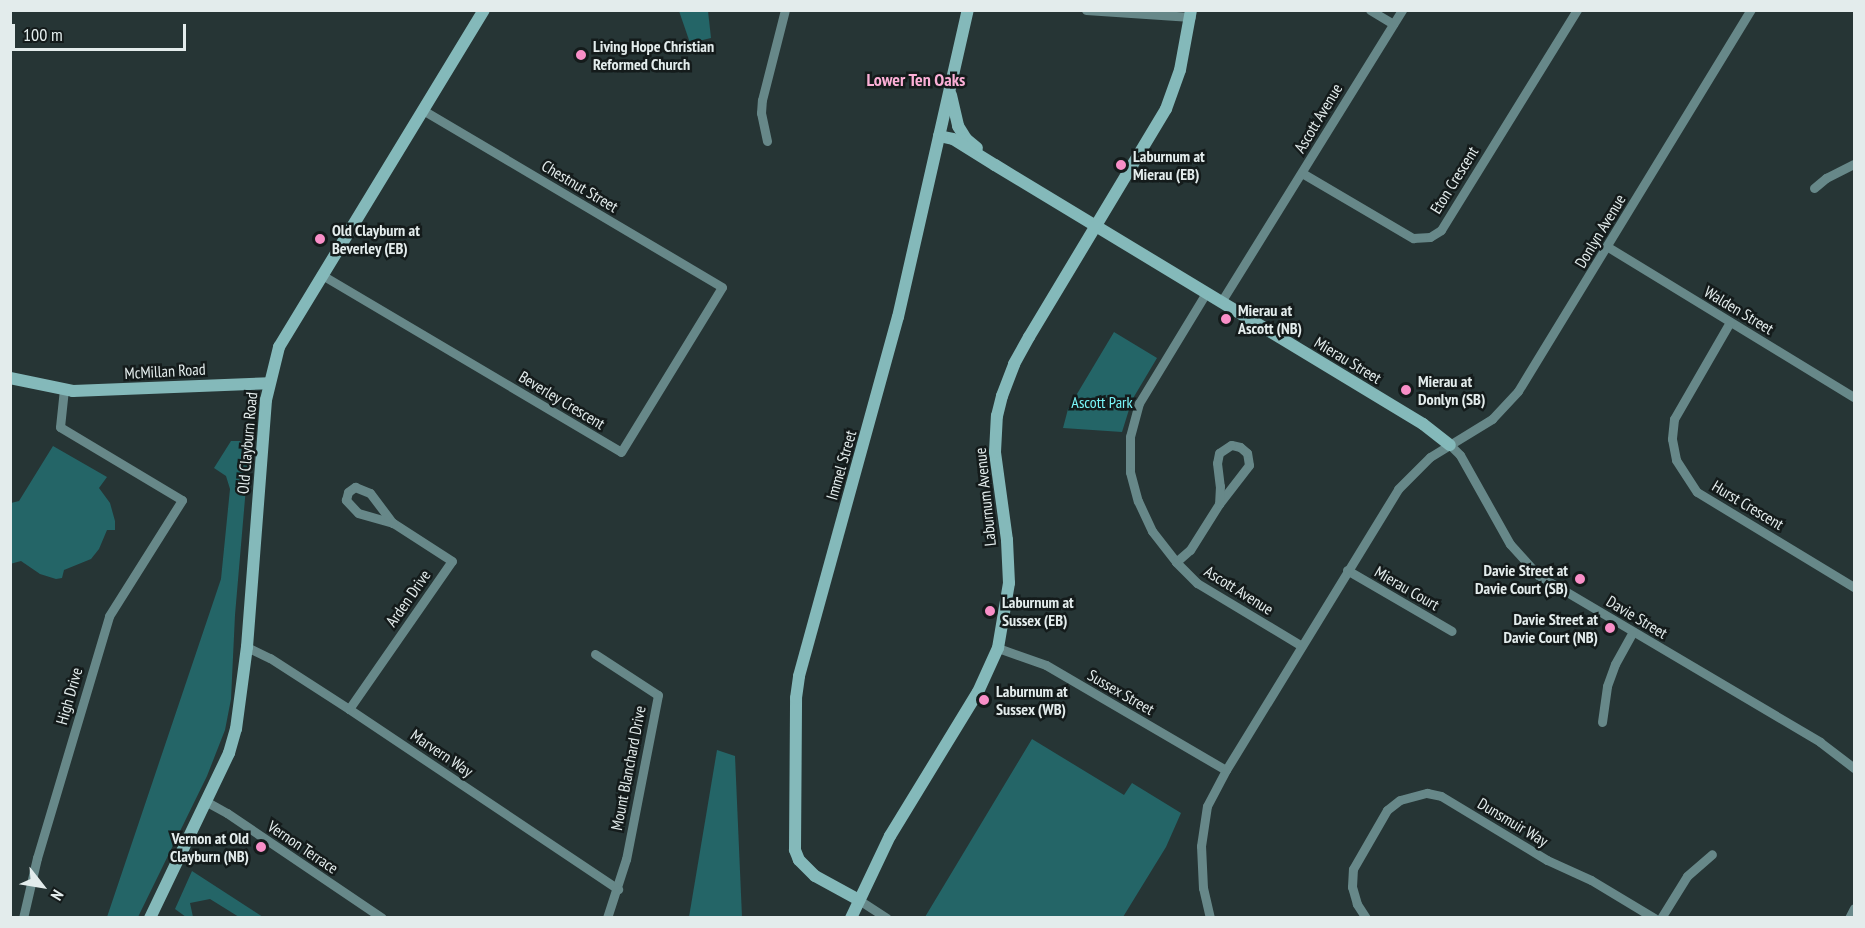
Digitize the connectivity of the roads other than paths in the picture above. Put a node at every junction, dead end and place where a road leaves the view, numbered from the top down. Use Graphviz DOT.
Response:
graph roads {
  1 [pos="484,10"];
  2 [pos="784,10"];
  3 [pos="968,10"];
  4 [pos="1086,10"];
  5 [pos="1370,10"];
  6 [pos="1402,10"];
  7 [pos="1577,10"];
  8 [pos="1751,10"];
  9 [pos="1191,14"];
  10 [pos="1393,24"];
  11 [pos="950,90"];
  12 [pos="424,111"];
  13 [pos="939,136"];
  14 [pos="767,141"];
  15 [pos="1854,164"];
  16 [pos="996,165"];
  17 [pos="1302,173"];
  18 [pos="1814,188"];
  19 [pos="1097,226"];
  20 [pos="1608,247"];
  21 [pos="322,275"];
  22 [pos="722,287"];
  23 [pos="1206,293"];
  24 [pos="1221,302"];
  25 [pos="1730,322"];
  26 [pos="10,378"];
  27 [pos="269,383"];
  28 [pos="64,389"];
  29 [pos="1854,398"];
  30 [pos="1450,445"];
  31 [pos="1220,486"];
  32 [pos="1233,489"];
  33 [pos="1219,504"];
  34 [pos="393,523"];
  35 [pos="1176,562"];
  36 [pos="1347,570"];
  37 [pos="1854,587"];
  38 [pos="1452,631"];
  39 [pos="1633,632"];
  40 [pos="1302,646"];
  41 [pos="247,647"];
  42 [pos="998,648"];
  43 [pos="595,654"];
  44 [pos="349,710"];
  45 [pos="1602,722"];
  46 [pos="1854,768"];
  47 [pos="1226,770"];
  48 [pos="207,802"];
  49 [pos="1712,854"];
  50 [pos="618,889"];
  51 [pos="859,900"];
  52 [pos="1854,908"];
  53 [pos="23,918"];
  54 [pos="150,918"];
  55 [pos="382,918"];
  56 [pos="607,918"];
  57 [pos="850,918"];
  58 [pos="887,918"];
  59 [pos="1210,918"];
  60 [pos="1366,918"];
  61 [pos="1654,918"];
  62 [pos="1660,918"];
  63 [pos="1849,918"];
  1 -- 12 [label="street, Old Clayburn Road"];
  2 -- 14 [label="street"];
  3 -- 11 [label="street, Immel Street"];
  4 -- 9 [label="street"];
  5 -- 10 [label="street"];
  6 -- 10 [label="street, Ascott Avenue"];
  7 -- 17 [label="street, Eton Crescent"];
  8 -- 20 [label="street, Donlyn Avenue"];
  9 -- 19 [label="street, Laburnum Avenue"];
  10 -- 17 [label="street, Ascott Avenue"];
  11 -- 13 [label="street, Immel Street"];
  11 -- 16 [label="street"];
  12 -- 21 [label="street, Old Clayburn Road"];
  12 -- 22 [label="street, Chestnut Street"];
  13 -- 16 [label="street, Mierau Street"];
  13 -- 51 [label="street, Immel Street"];
  15 -- 18 [label="street"];
  16 -- 19 [label="street, Mierau Street"];
  17 -- 24 [label="street, Ascott Avenue"];
  19 -- 23 [label="street, Mierau Street"];
  19 -- 42 [label="street, Laburnum Avenue"];
  20 -- 25 [label="street, Walden Street"];
  20 -- 30 [label="street, Donlyn Avenue"];
  21 -- 22 [label="street, Beverley Crescent"];
  21 -- 27 [label="street, Old Clayburn Road"];
  23 -- 24 [label="street, Mierau Street"];
  23 -- 35 [label="street, Ascott Avenue"];
  24 -- 30 [label="street, Mierau Street"];
  25 -- 29 [label="street, Walden Street"];
  25 -- 37 [label="street, Hurst Crescent"];
  26 -- 28 [label="street, McMillan Road"];
  27 -- 28 [label="street, McMillan Road"];
  27 -- 41 [label="street, Old Clayburn Road"];
  28 -- 53 [label="street, High Drive"];
  30 -- 36 [label="street"];
  30 -- 39 [label="street, Davie Street"];
  31 -- 32 [label="street"];
  31 -- 32 [label="street"];
  31 -- 33 [label="street"];
  32 -- 33 [label="street"];
  33 -- 35 [label="street"];
  34 -- 34 [label="street, Arden Drive"];
  34 -- 44 [label="street, Arden Drive"];
  35 -- 40 [label="street, Ascott Avenue"];
  36 -- 38 [label="street, Mierau Court"];
  36 -- 40 [label="street"];
  39 -- 45 [label="street"];
  39 -- 46 [label="street, Davie Street"];
  40 -- 47 [label="street"];
  41 -- 44 [label="street, Marvern Way"];
  41 -- 48 [label="street, Old Clayburn Road"];
  42 -- 47 [label="street, Sussex Street"];
  42 -- 51 [label="street, Laburnum Avenue"];
  43 -- 50 [label="street, Mount Blanchard Drive"];
  44 -- 50 [label="street, Marvern Way"];
  47 -- 59 [label="street"];
  48 -- 54 [label="street, Old Clayburn Road"];
  48 -- 55 [label="street, Vernon Terrace"];
  49 -- 62 [label="street"];
  50 -- 56 [label="street, Mount Blanchard Drive"];
  51 -- 57 [label="street, Laburnum Avenue"];
  51 -- 58 [label="street"];
  52 -- 63 [label="street"];
  60 -- 61 [label="street, Dunsmuir Way"];
}
